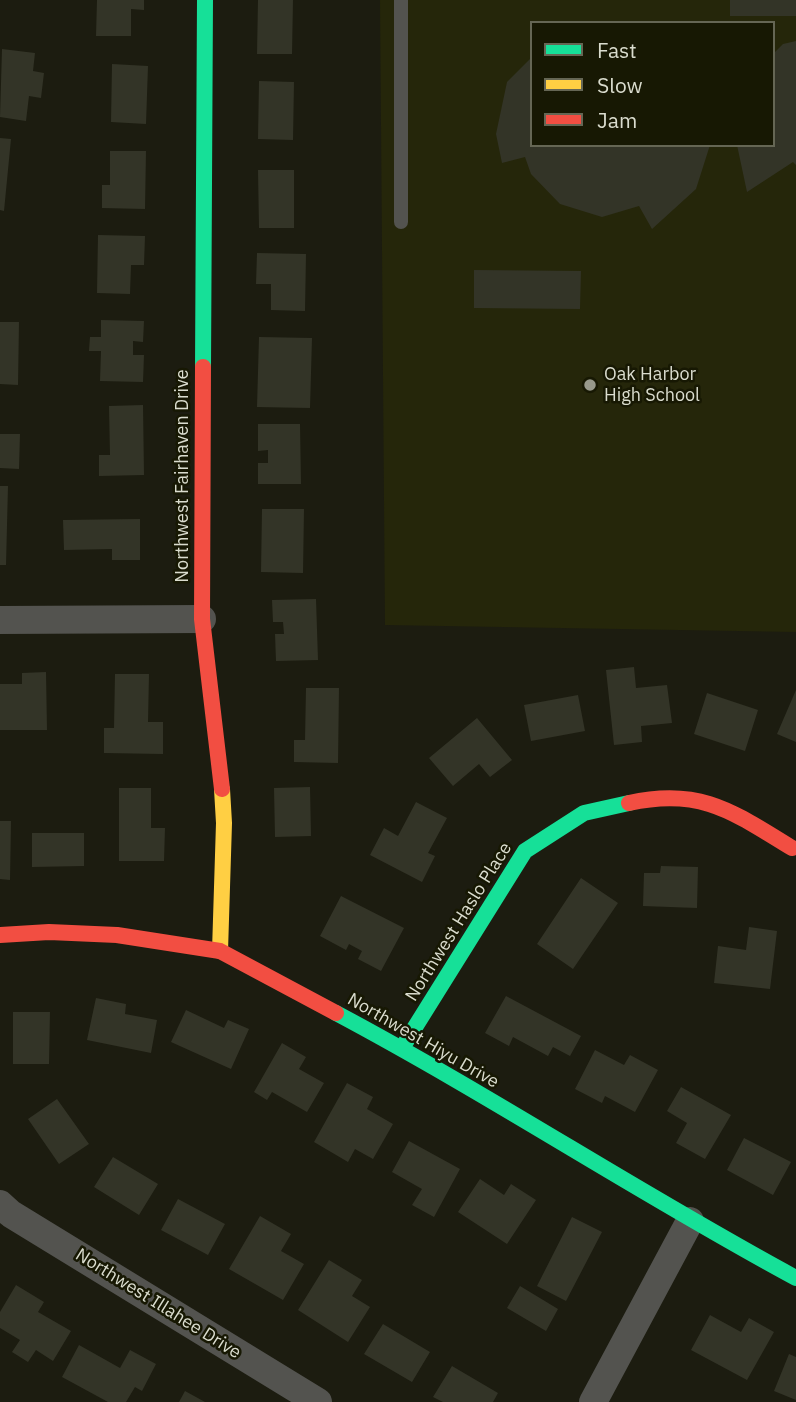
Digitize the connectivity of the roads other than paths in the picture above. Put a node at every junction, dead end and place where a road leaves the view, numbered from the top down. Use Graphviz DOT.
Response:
graph roads {
  1 [pos="205,0"];
  2 [pos="401,0"];
  3 [pos="401,222"];
  4 [pos="202,619"];
  5 [pos="0,620"];
  6 [pos="792,848"];
  7 [pos="0,935"];
  8 [pos="220,951"];
  9 [pos="402,1048"];
  10 [pos="0,1204"];
  11 [pos="690,1221"];
  12 [pos="796,1278"];
  13 [pos="318,1402"];
  14 [pos="593,1402"];
  1 -- 4 [label="street, Northwest Fairhaven Drive"];
  2 -- 3 [label="lane"];
  4 -- 5 [label="street"];
  4 -- 8 [label="street, Northwest Fairhaven Drive"];
  6 -- 9 [label="street, Northwest Haslo Place"];
  7 -- 8 [label="street, Northwest Hiyu Drive"];
  8 -- 9 [label="street, Northwest Hiyu Drive"];
  9 -- 11 [label="street, Northwest Hiyu Drive"];
  10 -- 13 [label="street, Northwest Illahee Drive"];
  11 -- 12 [label="street, Northwest Hiyu Drive"];
  11 -- 14 [label="street"];
}
